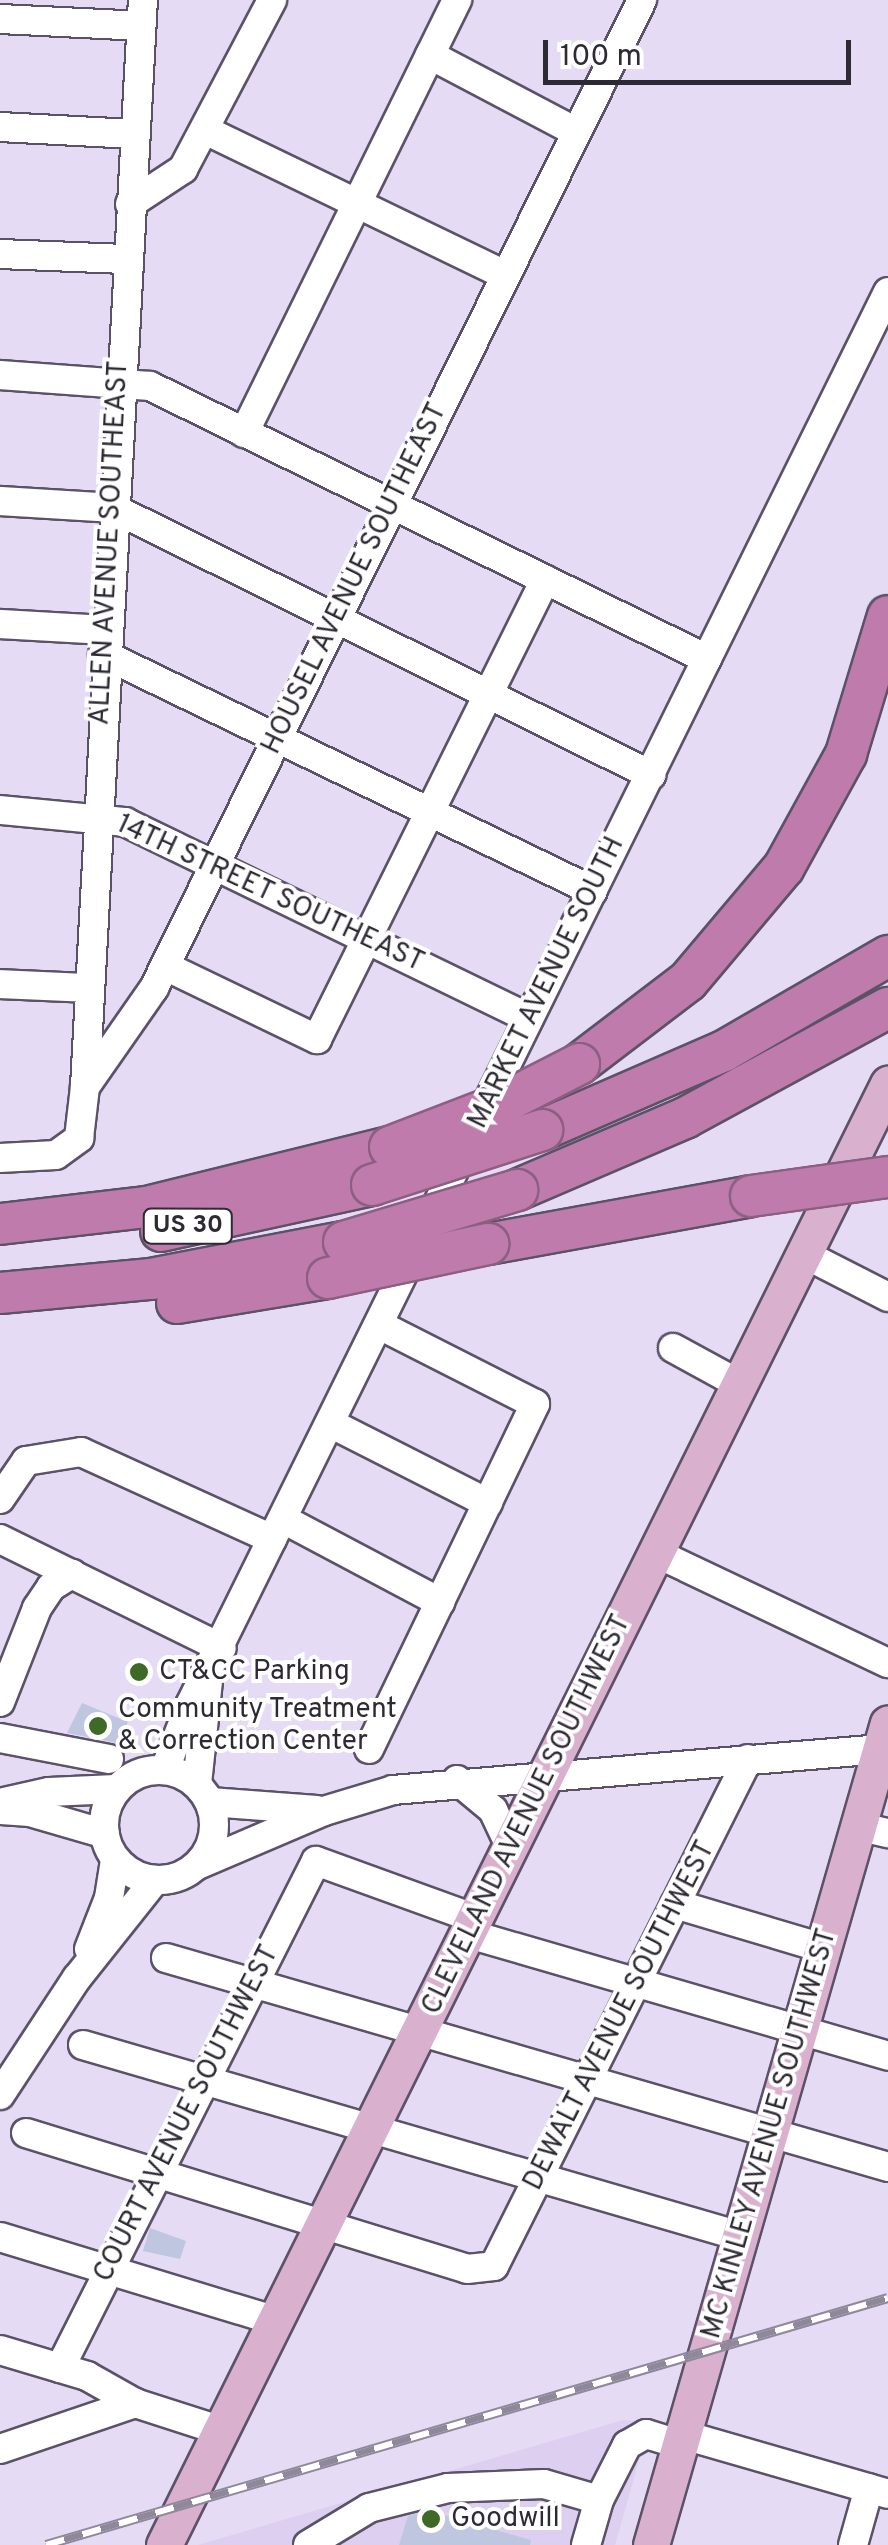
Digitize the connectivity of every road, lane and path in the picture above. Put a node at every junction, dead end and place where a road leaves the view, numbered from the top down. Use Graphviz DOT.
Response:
graph roads {
  1 [pos="272,0"];
  2 [pos="457,0"];
  3 [pos="642,0"];
  4 [pos="142,13"];
  5 [pos="0,20"];
  6 [pos="430,55"];
  7 [pos="0,126"];
  8 [pos="205,130"];
  9 [pos="576,132"];
  10 [pos="135,134"];
  11 [pos="130,204"];
  12 [pos="357,204"];
  13 [pos="0,254"];
  14 [pos="127,259"];
  15 [pos="505,275"];
  16 [pos="888,292"];
  17 [pos="0,375"];
  18 [pos="119,382"];
  19 [pos="244,433"];
  20 [pos="0,501"];
  21 [pos="392,504"];
  22 [pos="113,508"];
  23 [pos="545,580"];
  24 [pos="888,616"];
  25 [pos="336,618"];
  26 [pos="0,624"];
  27 [pos="104,642"];
  28 [pos="707,659"];
  29 [pos="488,694"];
  30 [pos="277,737"];
  31 [pos="650,775"];
  32 [pos="0,810"];
  33 [pos="431,810"];
  34 [pos="94,815"];
  35 [pos="215,864"];
  36 [pos="592,891"];
  37 [pos="888,926"];
  38 [pos="366,938"];
  39 [pos="888,956"];
  40 [pos="165,966"];
  41 [pos="0,984"];
  42 [pos="88,988"];
  43 [pos="795,1002"];
  44 [pos="888,1008"];
  45 [pos="530,1018"];
  46 [pos="888,1084"];
  47 [pos="84,1087"];
  48 [pos="0,1158"];
  49 [pos="888,1177"];
  50 [pos="0,1224"];
  51 [pos="0,1248"];
  52 [pos="806,1255"];
  53 [pos="336,1260"];
  54 [pos="0,1293"];
  55 [pos="888,1297"];
  56 [pos="0,1302"];
  57 [pos="378,1325"];
  58 [pos="673,1348"];
  59 [pos="739,1384"];
  60 [pos="330,1423"];
  61 [pos="0,1499"];
  62 [pos="488,1504"];
  63 [pos="278,1529"];
  64 [pos="0,1539"];
  65 [pos="656,1553"];
  66 [pos="72,1574"];
  67 [pos="440,1602"];
  68 [pos="222,1648"];
  69 [pos="888,1663"];
  70 [pos="209,1674"];
  71 [pos="0,1702"];
  72 [pos="0,1738"];
  73 [pos="886,1740"];
  74 [pos="368,1749"];
  75 [pos="109,1758"];
  76 [pos="748,1760"];
  77 [pos="164,1769"];
  78 [pos="547,1774"];
  79 [pos="457,1780"];
  80 [pos="116,1790"];
  81 [pos="204,1793"];
  82 [pos="0,1807"];
  83 [pos="324,1810"];
  84 [pos="873,1830"];
  85 [pos="110,1847"];
  86 [pos="511,1848"];
  87 [pos="198,1865"];
  88 [pos="155,1880"];
  89 [pos="675,1904"];
  90 [pos="473,1926"];
  91 [pos="823,1948"];
  92 [pos="166,1958"];
  93 [pos="77,1978"];
  94 [pos="252,1982"];
  95 [pos="635,1983"];
  96 [pos="420,2032"];
  97 [pos="799,2032"];
  98 [pos="83,2045"];
  99 [pos="888,2056"];
  100 [pos="204,2080"];
  101 [pos="587,2081"];
  102 [pos="0,2095"];
  103 [pos="372,2129"];
  104 [pos="26,2133"];
  105 [pos="769,2134"];
  106 [pos="888,2168"];
  107 [pos="157,2173"];
  108 [pos="539,2177"];
  109 [pos="324,2225"];
  110 [pos="740,2236"];
  111 [pos="0,2237"];
  112 [pos="108,2271"];
  113 [pos="276,2321"];
  114 [pos="0,2350"];
  115 [pos="60,2368"];
  116 [pos="135,2403"];
  117 [pos="222,2431"];
  118 [pos="682,2440"];
  119 [pos="0,2448"];
  120 [pos="879,2491"];
  121 [pos="599,2500"];
  122 [pos="654,2544"];
  123 [pos="164,2545"];
  124 [pos="308,2545"];
  125 [pos="586,2545"];
  126 [pos="853,2545"];
  1 -- 8 [label="street"];
  2 -- 6 [label="street"];
  3 -- 9 [label="street, HOUSEL AVENUE SOUTHEAST"];
  4 -- 5 [label="street"];
  4 -- 10 [label="street, ALLEN AVENUE SOUTHEAST"];
  6 -- 9 [label="street"];
  6 -- 12 [label="street"];
  7 -- 10 [label="street"];
  8 -- 11 [label="street"];
  8 -- 12 [label="street"];
  9 -- 15 [label="street, HOUSEL AVENUE SOUTHEAST"];
  10 -- 11 [label="street, ALLEN AVENUE SOUTHEAST"];
  11 -- 14 [label="street, ALLEN AVENUE SOUTHEAST"];
  12 -- 15 [label="street"];
  12 -- 19 [label="street"];
  13 -- 14 [label="street"];
  14 -- 18 [label="street, ALLEN AVENUE SOUTHEAST"];
  15 -- 21 [label="street, HOUSEL AVENUE SOUTHEAST"];
  16 -- 28 [label="street, MARKET AVENUE SOUTH"];
  17 -- 18 [label="street"];
  18 -- 19 [label="street"];
  18 -- 22 [label="street, ALLEN AVENUE SOUTHEAST"];
  19 -- 21 [label="street"];
  20 -- 22 [label="street"];
  21 -- 23 [label="street"];
  21 -- 25 [label="street, HOUSEL AVENUE SOUTHEAST"];
  22 -- 25 [label="street"];
  22 -- 27 [label="street, ALLEN AVENUE SOUTHEAST"];
  23 -- 28 [label="street"];
  23 -- 29 [label="street"];
  24 -- 50 [label="highway, bridge"];
  25 -- 29 [label="street"];
  25 -- 30 [label="street, HOUSEL AVENUE SOUTHEAST"];
  26 -- 27 [label="street"];
  27 -- 30 [label="street"];
  27 -- 34 [label="street, ALLEN AVENUE SOUTHEAST"];
  28 -- 31 [label="street, MARKET AVENUE SOUTH"];
  29 -- 31 [label="street"];
  29 -- 33 [label="street"];
  30 -- 33 [label="street"];
  30 -- 35 [label="street, HOUSEL AVENUE SOUTHEAST"];
  31 -- 36 [label="street, MARKET AVENUE SOUTH"];
  32 -- 34 [label="street, 14TH STREET SOUTHEAST"];
  33 -- 36 [label="street"];
  33 -- 38 [label="street"];
  34 -- 35 [label="street, 14TH STREET SOUTHEAST"];
  34 -- 42 [label="street, ALLEN AVENUE SOUTHEAST"];
  35 -- 38 [label="street, 14TH STREET SOUTHEAST"];
  35 -- 40 [label="street, HOUSEL AVENUE SOUTHEAST"];
  36 -- 45 [label="street, MARKET AVENUE SOUTH"];
  37 -- 43 [label="highway"];
  38 -- 40 [label="street"];
  38 -- 45 [label="street, 14TH STREET SOUTHEAST"];
  39 -- 43 [label="highway"];
  40 -- 47 [label="street, HOUSEL AVENUE SOUTHEAST"];
  41 -- 42 [label="street"];
  42 -- 47 [label="street, ALLEN AVENUE SOUTHEAST"];
  43 -- 51 [label="highway, US 30, bridge"];
  44 -- 53 [label="highway, US 30, bridge"];
  45 -- 57 [label="street, MARKET AVENUE SOUTH"];
  46 -- 52 [label="main road, CLEVELAND AVENUE SOUTHWEST"];
  47 -- 48 [label="street"];
  49 -- 53 [label="highway, bridge"];
  52 -- 55 [label="street"];
  52 -- 59 [label="main road, CLEVELAND AVENUE SOUTHWEST"];
  53 -- 54 [label="highway, US 30"];
  53 -- 56 [label="highway"];
  57 -- 60 [label="street, MARKET AVENUE SOUTH"];
  57 -- 62 [label="street"];
  58 -- 59 [label="street"];
  59 -- 65 [label="main road, CLEVELAND AVENUE SOUTHWEST"];
  60 -- 62 [label="street"];
  60 -- 63 [label="street, MARKET AVENUE SOUTH"];
  61 -- 63 [label="street"];
  62 -- 67 [label="street"];
  63 -- 67 [label="street"];
  63 -- 68 [label="street, MARKET AVENUE SOUTH"];
  64 -- 66 [label="street"];
  65 -- 69 [label="street"];
  65 -- 78 [label="main road, CLEVELAND AVENUE SOUTHWEST"];
  66 -- 68 [label="street"];
  66 -- 71 [label="street"];
  67 -- 74 [label="street"];
  68 -- 70 [label="street, MARKET AVENUE SOUTH"];
  70 -- 77 [label="street, MARKET AVENUE SOUTH"];
  70 -- 81 [label="street, MARKET AVENUE SOUTH"];
  72 -- 75 [label="street"];
  73 -- 76 [label="street"];
  73 -- 84 [label="main road, MC KINLEY AVENUE SOUTHWEST"];
  76 -- 78 [label="street"];
  76 -- 89 [label="street, DEWALT AVENUE SOUTHWEST"];
  77 -- 80 [label="street"];
  77 -- 81 [label="street"];
  78 -- 79 [label="street"];
  78 -- 86 [label="main road, CLEVELAND AVENUE SOUTHWEST"];
  79 -- 83 [label="street"];
  79 -- 86 [label="street"];
  80 -- 82 [label="street"];
  80 -- 85 [label="street"];
  81 -- 83 [label="street"];
  81 -- 87 [label="street"];
  82 -- 85 [label="street"];
  83 -- 87 [label="street"];
  84 -- 91 [label="main road, MC KINLEY AVENUE SOUTHWEST"];
  85 -- 88 [label="street"];
  85 -- 93 [label="street"];
  86 -- 90 [label="main road, CLEVELAND AVENUE SOUTHWEST"];
  87 -- 88 [label="street"];
  88 -- 93 [label="street"];
  89 -- 91 [label="street"];
  89 -- 95 [label="street, DEWALT AVENUE SOUTHWEST"];
  90 -- 94 [label="street, COURT AVENUE SOUTHWEST"];
  90 -- 95 [label="street"];
  90 -- 96 [label="main road, CLEVELAND AVENUE SOUTHWEST"];
  91 -- 97 [label="main road, MC KINLEY AVENUE SOUTHWEST"];
  92 -- 94 [label="street"];
  93 -- 102 [label="street"];
  94 -- 96 [label="street"];
  94 -- 100 [label="street, COURT AVENUE SOUTHWEST"];
  95 -- 97 [label="street"];
  95 -- 101 [label="street, DEWALT AVENUE SOUTHWEST"];
  96 -- 101 [label="street"];
  96 -- 103 [label="main road, CLEVELAND AVENUE SOUTHWEST"];
  97 -- 99 [label="street"];
  97 -- 105 [label="main road, MC KINLEY AVENUE SOUTHWEST"];
  98 -- 100 [label="street"];
  100 -- 103 [label="street"];
  100 -- 107 [label="street, COURT AVENUE SOUTHWEST"];
  101 -- 105 [label="street"];
  101 -- 108 [label="street, DEWALT AVENUE SOUTHWEST"];
  103 -- 108 [label="street"];
  103 -- 109 [label="main road, CLEVELAND AVENUE SOUTHWEST"];
  104 -- 107 [label="street"];
  105 -- 106 [label="street"];
  105 -- 110 [label="main road, MC KINLEY AVENUE SOUTHWEST"];
  107 -- 109 [label="street"];
  107 -- 112 [label="street, COURT AVENUE SOUTHWEST"];
  108 -- 109 [label="street, DEWALT AVENUE SOUTHWEST"];
  108 -- 110 [label="street"];
  109 -- 113 [label="main road, CLEVELAND AVENUE SOUTHWEST"];
  110 -- 118 [label="main road, MC KINLEY AVENUE SOUTHWEST"];
  111 -- 112 [label="street"];
  112 -- 113 [label="street"];
  112 -- 115 [label="street, COURT AVENUE SOUTHWEST"];
  113 -- 117 [label="main road, CLEVELAND AVENUE SOUTHWEST"];
  114 -- 115 [label="street"];
  115 -- 116 [label="street"];
  116 -- 117 [label="street"];
  116 -- 119 [label="street"];
  117 -- 123 [label="main road, CLEVELAND AVENUE SOUTHWEST"];
  118 -- 120 [label="street"];
  118 -- 121 [label="street"];
  118 -- 122 [label="main road, MC KINLEY AVENUE SOUTHWEST"];
  120 -- 126 [label="street"];
  121 -- 124 [label="street"];
  121 -- 125 [label="street"];
}
